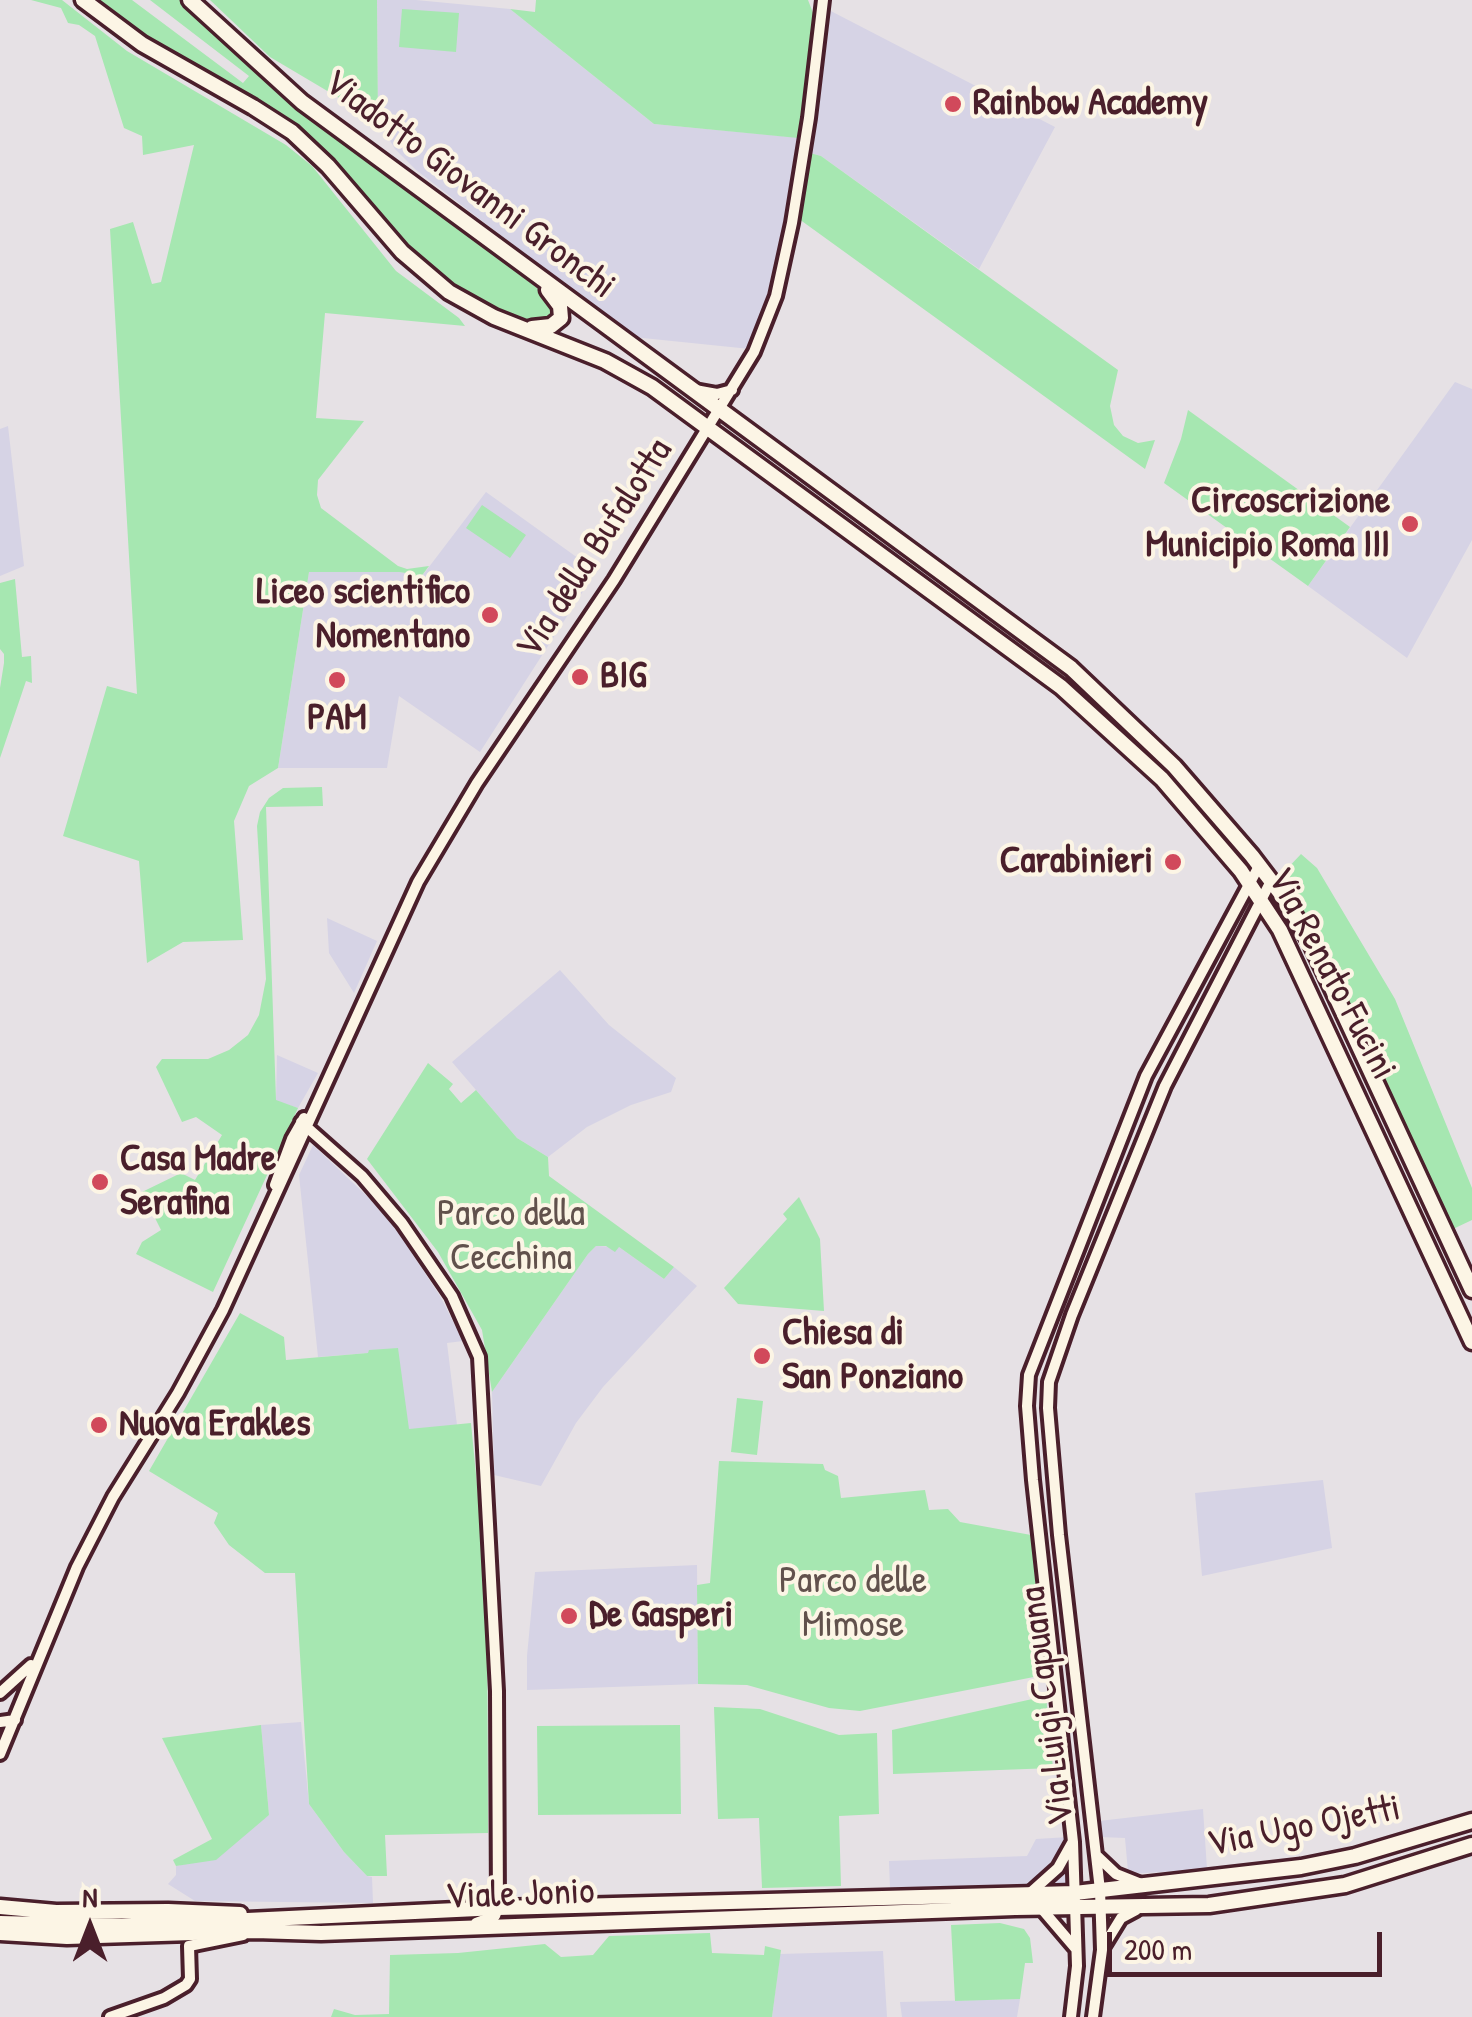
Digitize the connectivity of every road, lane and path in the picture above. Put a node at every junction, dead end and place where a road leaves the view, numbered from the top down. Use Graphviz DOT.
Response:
graph roads {
  1 [pos="83,0"];
  2 [pos="190,0"];
  3 [pos="824,0"];
  4 [pos="516,261"];
  5 [pos="502,321"];
  6 [pos="691,390"];
  7 [pos="734,390"];
  8 [pos="720,410"];
  9 [pos="709,428"];
  10 [pos="880,529"];
  11 [pos="868,544"];
  12 [pos="1259,866"];
  13 [pos="1271,881"];
  14 [pos="1250,883"];
  15 [pos="1262,900"];
  16 [pos="305,1125"];
  17 [pos="1472,1290"];
  18 [pos="1472,1342"];
  19 [pos="36,1661"];
  20 [pos="0,1693"];
  21 [pos="19,1707"];
  22 [pos="14,1720"];
  23 [pos="0,1722"];
  24 [pos="0,1754"];
  25 [pos="1472,1821"];
  26 [pos="1072,1842"];
  27 [pos="1094,1842"];
  28 [pos="1472,1845"];
  29 [pos="1096,1855"];
  30 [pos="1146,1886"];
  31 [pos="1100,1890"];
  32 [pos="1029,1894"];
  33 [pos="1076,1900"];
  34 [pos="0,1907"];
  35 [pos="1148,1907"];
  36 [pos="498,1908"];
  37 [pos="1042,1908"];
  38 [pos="1101,1908"];
  39 [pos="296,1918"];
  40 [pos="0,1923"];
  41 [pos="451,1930"];
  42 [pos="255,1931"];
  43 [pos="0,1933"];
  44 [pos="1076,1949"];
  45 [pos="1102,1950"];
  46 [pos="1076,1966"];
  47 [pos="1100,1967"];
  48 [pos="110,2017"];
  49 [pos="1071,2017"];
  50 [pos="1092,2017"];
  1 -- 5 [label="main road, Viadotto Giovanni Gronchi"];
  2 -- 4 [label="main road, Viadotto Giovanni Gronchi"];
  3 -- 7 [label="street, Via della Bufalotta"];
  4 -- 5 [label="main road"];
  4 -- 6 [label="main road, Viadotto Giovanni Gronchi"];
  5 -- 9 [label="main road, Viadotto Giovanni Gronchi"];
  6 -- 7 [label="street"];
  6 -- 8 [label="main road, Viadotto Giovanni Gronchi"];
  7 -- 8 [label="street, Via della Bufalotta"];
  8 -- 9 [label="street, Via della Bufalotta"];
  8 -- 10 [label="main road, Via Renato Fucini"];
  9 -- 11 [label="main road, Via Renato Fucini"];
  9 -- 16 [label="street, Via della Bufalotta"];
  10 -- 11 [label="street"];
  10 -- 12 [label="main road, Via Renato Fucini"];
  11 -- 14 [label="main road, Via Renato Fucini"];
  12 -- 13 [label="main road, Via Renato Fucini"];
  12 -- 14 [label="street, Via Luigi Capuana"];
  13 -- 15 [label="street, Via Luigi Capuana"];
  13 -- 17 [label="main road, Via Renato Fucini"];
  14 -- 15 [label="main road, Via Renato Fucini"];
  14 -- 26 [label="street, Via Luigi Capuana"];
  15 -- 18 [label="main road, Via Renato Fucini"];
  15 -- 27 [label="street, Via Luigi Capuana"];
  16 -- 19 [label="street, Via della Bufalotta"];
  16 -- 36 [label="street"];
  19 -- 20 [label="street"];
  19 -- 21 [label="street, Via della Bufalotta"];
  20 -- 21 [label="street"];
  21 -- 22 [label="street, Via della Bufalotta"];
  22 -- 23 [label="street"];
  22 -- 24 [label="street, Via della Bufalotta"];
  25 -- 30 [label="main road, Via Ugo Ojetti"];
  26 -- 27 [label="street, Via Luigi Capuana"];
  26 -- 32 [label="street"];
  26 -- 33 [label="street"];
  27 -- 29 [label="street"];
  28 -- 35 [label="main road, Via Ugo Ojetti"];
  29 -- 30 [label="street"];
  29 -- 31 [label="street"];
  30 -- 31 [label="main road, Via Ugo Ojetti"];
  31 -- 33 [label="main road, Via Ugo Ojetti"];
  31 -- 38 [label="street"];
  32 -- 33 [label="main road, Viale Jonio"];
  32 -- 36 [label="main road, Viale Jonio"];
  33 -- 37 [label="main road, Viale Jonio"];
  33 -- 38 [label="main road, Via Ugo Ojetti"];
  33 -- 44 [label="street"];
  34 -- 39 [label="main road"];
  35 -- 38 [label="main road, Via Ugo Ojetti"];
  35 -- 45 [label="street"];
  36 -- 39 [label="main road, Viale Jonio"];
  36 -- 41 [label="street"];
  37 -- 41 [label="main road, Viale Jonio"];
  37 -- 44 [label="street"];
  38 -- 45 [label="street"];
  39 -- 40 [label="main road, Viale Jonio"];
  41 -- 42 [label="main road, Viale Jonio"];
  42 -- 43 [label="main road, Viale Jonio"];
  42 -- 48 [label="street"];
  44 -- 46 [label="street"];
  45 -- 47 [label="street"];
  46 -- 47 [label="street"];
  46 -- 49 [label="street"];
  47 -- 50 [label="street"];
}
